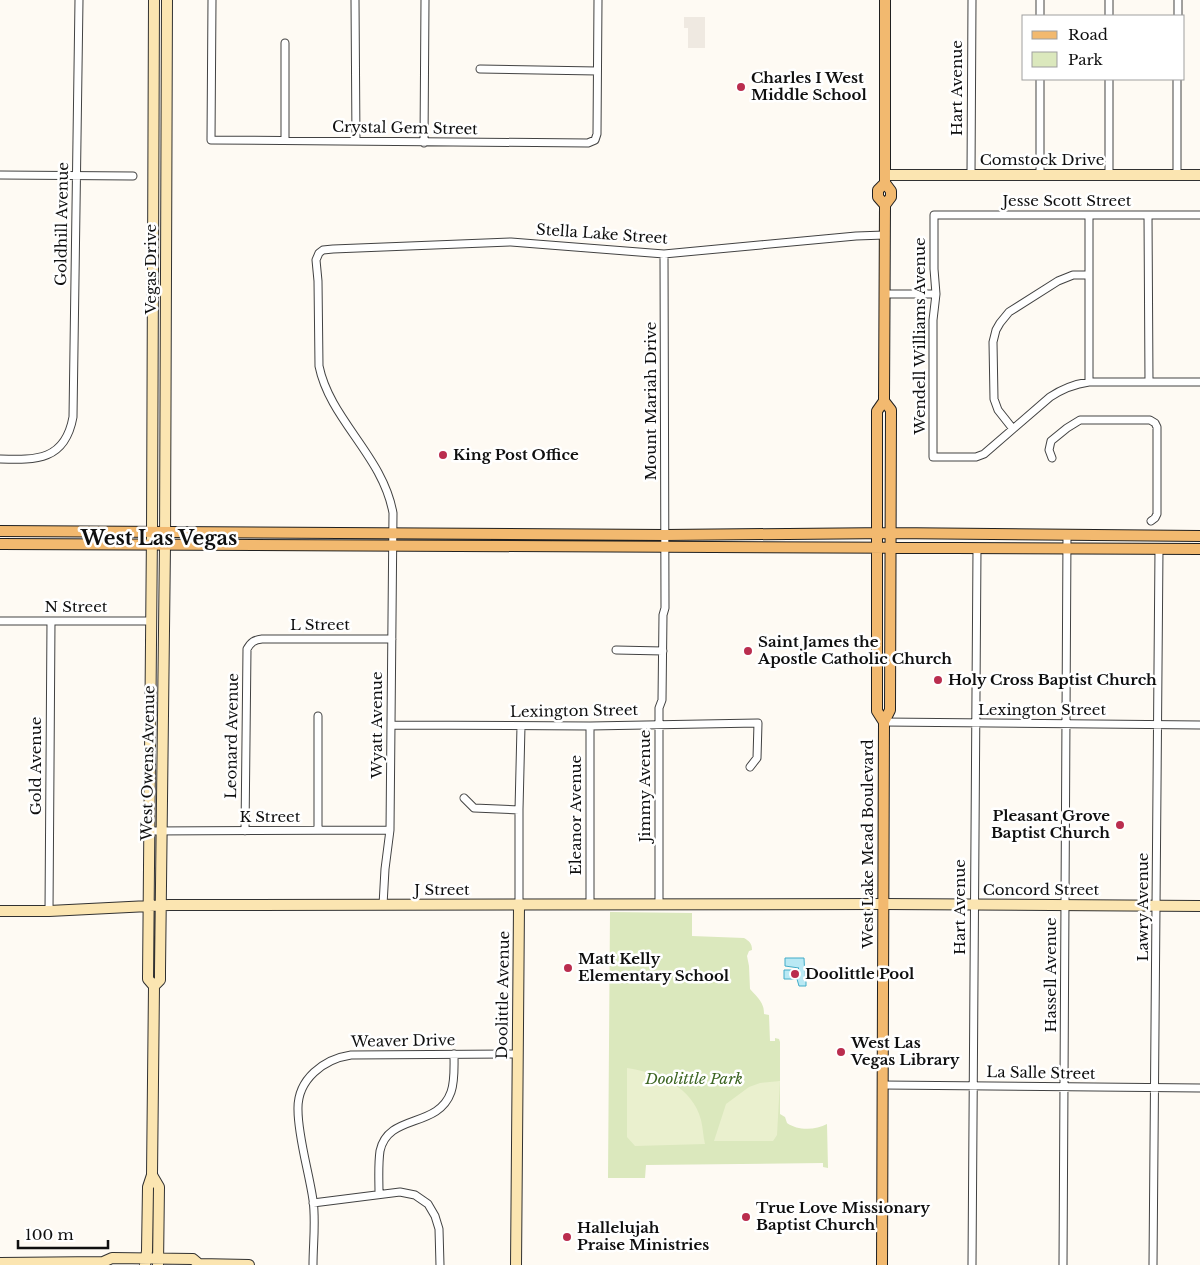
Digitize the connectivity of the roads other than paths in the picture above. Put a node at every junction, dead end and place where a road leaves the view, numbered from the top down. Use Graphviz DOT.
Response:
graph roads {
  1 [pos="78,0"];
  2 [pos="154,0"];
  3 [pos="167,0"];
  4 [pos="212,0"];
  5 [pos="355,0"];
  6 [pos="425,0"];
  7 [pos="598,0"];
  8 [pos="885,0"];
  9 [pos="972,0"];
  10 [pos="1040,0"];
  11 [pos="1109,0"];
  12 [pos="1178,0"];
  13 [pos="1040,15"];
  14 [pos="1109,15"];
  15 [pos="1178,15"];
  16 [pos="285,43"];
  17 [pos="480,69"];
  18 [pos="597,71"];
  19 [pos="1040,80"];
  20 [pos="1109,80"];
  21 [pos="1177,80"];
  22 [pos="285,140"];
  23 [pos="356,141"];
  24 [pos="424,143"];
  25 [pos="0,175"];
  26 [pos="970,175"];
  27 [pos="1040,175"];
  28 [pos="1109,175"];
  29 [pos="1177,175"];
  30 [pos="1200,175"];
  31 [pos="76,176"];
  32 [pos="134,176"];
  33 [pos="885,179"];
  34 [pos="934,215"];
  35 [pos="1089,215"];
  36 [pos="1148,215"];
  37 [pos="1200,215"];
  38 [pos="166,228"];
  39 [pos="153,229"];
  40 [pos="884,235"];
  41 [pos="318,253"];
  42 [pos="664,254"];
  43 [pos="1089,275"];
  44 [pos="884,294"];
  45 [pos="936,294"];
  46 [pos="1089,382"];
  47 [pos="1149,382"];
  48 [pos="1200,382"];
  49 [pos="884,401"];
  50 [pos="1013,428"];
  51 [pos="1052,458"];
  52 [pos="0,459"];
  53 [pos="1151,521"];
  54 [pos="0,531"];
  55 [pos="393,533"];
  56 [pos="877,533"];
  57 [pos="891,533"];
  58 [pos="755,534"];
  59 [pos="1012,534"];
  60 [pos="665,535"];
  61 [pos="1067,535"];
  62 [pos="1200,536"];
  63 [pos="152,538"];
  64 [pos="165,538"];
  65 [pos="0,544"];
  66 [pos="393,546"];
  67 [pos="665,548"];
  68 [pos="716,548"];
  69 [pos="877,548"];
  70 [pos="891,548"];
  71 [pos="977,549"];
  72 [pos="1067,549"];
  73 [pos="1159,549"];
  74 [pos="1200,549"];
  75 [pos="0,620"];
  76 [pos="50,621"];
  77 [pos="151,621"];
  78 [pos="392,639"];
  79 [pos="250,643"];
  80 [pos="877,646"];
  81 [pos="616,650"];
  82 [pos="663,651"];
  83 [pos="164,661"];
  84 [pos="890,673"];
  85 [pos="318,716"];
  86 [pos="884,722"];
  87 [pos="976,723"];
  88 [pos="658,724"];
  89 [pos="1066,724"];
  90 [pos="391,725"];
  91 [pos="1157,725"];
  92 [pos="1200,725"];
  93 [pos="521,726"];
  94 [pos="590,726"];
  95 [pos="150,731"];
  96 [pos="163,731"];
  97 [pos="750,767"];
  98 [pos="464,798"];
  99 [pos="519,810"];
  100 [pos="318,830"];
  101 [pos="390,830"];
  102 [pos="150,831"];
  103 [pos="162,831"];
  104 [pos="245,831"];
  105 [pos="883,904"];
  106 [pos="161,905"];
  107 [pos="383,905"];
  108 [pos="590,905"];
  109 [pos="659,905"];
  110 [pos="974,905"];
  111 [pos="1065,905"];
  112 [pos="149,906"];
  113 [pos="520,906"];
  114 [pos="1156,906"];
  115 [pos="1200,907"];
  116 [pos="0,911"];
  117 [pos="49,911"];
  118 [pos="154,986"];
  119 [pos="454,1054"];
  120 [pos="517,1054"];
  121 [pos="882,1085"];
  122 [pos="973,1086"];
  123 [pos="1064,1087"];
  124 [pos="1155,1088"];
  125 [pos="1200,1088"];
  126 [pos="152,1175"];
  127 [pos="379,1194"];
  128 [pos="313,1203"];
  129 [pos="145,1262"];
  130 [pos="158,1262"];
  131 [pos="0,1263"];
  132 [pos="105,1264"];
  133 [pos="198,1264"];
  134 [pos="249,1265"];
  135 [pos="313,1265"];
  136 [pos="440,1265"];
  137 [pos="516,1265"];
  138 [pos="882,1265"];
  139 [pos="972,1265"];
  140 [pos="1063,1265"];
  141 [pos="1153,1265"];
  1 -- 31 [label="street, Goldhill Avenue"];
  2 -- 39 [label="main road, Vegas Drive"];
  3 -- 38 [label="main road, Vegas Drive"];
  4 -- 22 [label="street, Crystal Gem Street"];
  5 -- 23 [label="street"];
  6 -- 24 [label="street"];
  7 -- 18 [label="street"];
  8 -- 33 [label="main road, West Lake Mead Boulevard"];
  9 -- 26 [label="street, Hart Avenue"];
  10 -- 13 [label="street"];
  11 -- 14 [label="street"];
  12 -- 15 [label="street"];
  16 -- 22 [label="street"];
  17 -- 18 [label="street"];
  18 -- 24 [label="street, Crystal Gem Street"];
  19 -- 27 [label="street"];
  20 -- 28 [label="street"];
  21 -- 29 [label="street"];
  22 -- 23 [label="street, Crystal Gem Street"];
  23 -- 24 [label="street, Crystal Gem Street"];
  25 -- 31 [label="street"];
  26 -- 27 [label="main road, Comstock Drive"];
  26 -- 33 [label="main road, Comstock Drive"];
  27 -- 28 [label="main road, Comstock Drive"];
  28 -- 29 [label="main road, Comstock Drive"];
  29 -- 30 [label="main road, Comstock Drive"];
  31 -- 32 [label="street"];
  31 -- 52 [label="street, Goldhill Avenue"];
  33 -- 40 [label="main road, West Lake Mead Boulevard"];
  34 -- 35 [label="street, Jesse Scott Street"];
  34 -- 45 [label="street, Wendell Williams Avenue"];
  35 -- 36 [label="street, Jesse Scott Street"];
  35 -- 43 [label="street"];
  36 -- 37 [label="street, Jesse Scott Street"];
  36 -- 47 [label="street"];
  38 -- 39 [label="main road"];
  38 -- 64 [label="main road, Vegas Drive"];
  39 -- 63 [label="main road, Vegas Drive"];
  40 -- 42 [label="street, Stella Lake Street"];
  40 -- 44 [label="main road, West Lake Mead Boulevard"];
  41 -- 42 [label="street, Stella Lake Street"];
  41 -- 55 [label="street, Wyatt Avenue"];
  42 -- 60 [label="street, Mount Mariah Drive"];
  43 -- 46 [label="street"];
  43 -- 50 [label="street"];
  44 -- 45 [label="street"];
  44 -- 49 [label="main road, West Lake Mead Boulevard"];
  45 -- 50 [label="street, Wendell Williams Avenue"];
  46 -- 47 [label="street"];
  46 -- 50 [label="street"];
  47 -- 48 [label="street"];
  49 -- 56 [label="main road, West Lake Mead Boulevard"];
  49 -- 57 [label="main road, West Lake Mead Boulevard"];
  51 -- 53 [label="street"];
  54 -- 63 [label="main road"];
  55 -- 60 [label="main road"];
  55 -- 64 [label="main road"];
  55 -- 66 [label="street, Wyatt Avenue"];
  56 -- 57 [label="main road"];
  56 -- 58 [label="main road"];
  56 -- 69 [label="main road, West Lake Mead Boulevard"];
  57 -- 59 [label="main road"];
  57 -- 70 [label="main road, West Lake Mead Boulevard"];
  58 -- 60 [label="main road"];
  58 -- 68 [label="main road"];
  59 -- 61 [label="main road"];
  59 -- 71 [label="main road"];
  60 -- 67 [label="street, Mount Mariah Drive"];
  61 -- 62 [label="main road"];
  61 -- 72 [label="street, Hassell Avenue"];
  63 -- 64 [label="main road"];
  63 -- 65 [label="main road"];
  63 -- 77 [label="main road, West Owens Avenue"];
  64 -- 66 [label="main road"];
  64 -- 83 [label="main road, West Owens Avenue"];
  66 -- 67 [label="main road"];
  66 -- 78 [label="street, Wyatt Avenue"];
  67 -- 68 [label="main road"];
  67 -- 82 [label="street, Jimmy Avenue"];
  68 -- 69 [label="main road"];
  69 -- 70 [label="main road"];
  69 -- 80 [label="main road, West Lake Mead Boulevard"];
  70 -- 71 [label="main road"];
  70 -- 84 [label="main road, West Lake Mead Boulevard"];
  71 -- 72 [label="main road"];
  71 -- 87 [label="street, Hart Avenue"];
  72 -- 73 [label="main road"];
  72 -- 89 [label="street, Hassell Avenue"];
  73 -- 74 [label="main road"];
  73 -- 91 [label="street, Lawry Avenue"];
  75 -- 76 [label="street, N Street"];
  76 -- 77 [label="street, N Street"];
  76 -- 117 [label="street, Gold Avenue"];
  77 -- 83 [label="main road"];
  77 -- 95 [label="main road, West Owens Avenue"];
  78 -- 79 [label="street, L Street"];
  78 -- 90 [label="street, Wyatt Avenue"];
  79 -- 104 [label="street, Leonard Avenue"];
  80 -- 84 [label="main road"];
  80 -- 86 [label="main road, West Lake Mead Boulevard"];
  81 -- 82 [label="street"];
  82 -- 88 [label="street, Jimmy Avenue"];
  83 -- 96 [label="main road, West Owens Avenue"];
  84 -- 86 [label="main road, West Lake Mead Boulevard"];
  85 -- 100 [label="street"];
  86 -- 87 [label="street, Lexington Street"];
  86 -- 105 [label="main road, West Lake Mead Boulevard"];
  87 -- 89 [label="street, Lexington Street"];
  87 -- 110 [label="street, Hart Avenue"];
  88 -- 94 [label="street, Lexington Street"];
  88 -- 97 [label="street, Lexington Street"];
  88 -- 109 [label="street, Jimmy Avenue"];
  89 -- 91 [label="street, Lexington Street"];
  89 -- 111 [label="street, Hassell Avenue"];
  90 -- 93 [label="street, Lexington Street"];
  90 -- 101 [label="street, Wyatt Avenue"];
  91 -- 92 [label="street, Lexington Street"];
  91 -- 114 [label="street, Lawry Avenue"];
  93 -- 94 [label="street, Lexington Street"];
  93 -- 99 [label="street, Doolittle Avenue"];
  94 -- 108 [label="street, Eleanor Avenue"];
  95 -- 96 [label="main road"];
  95 -- 102 [label="main road, West Owens Avenue"];
  96 -- 103 [label="main road, West Owens Avenue"];
  98 -- 99 [label="street"];
  99 -- 113 [label="street, Doolittle Avenue"];
  100 -- 101 [label="street, K Street"];
  100 -- 104 [label="street, K Street"];
  101 -- 107 [label="street, Wyatt Avenue"];
  102 -- 103 [label="street, K Street"];
  102 -- 112 [label="main road, West Owens Avenue"];
  103 -- 104 [label="street, K Street"];
  103 -- 106 [label="main road, West Owens Avenue"];
  105 -- 109 [label="main road, J Street"];
  105 -- 110 [label="main road, Concord Street"];
  105 -- 121 [label="main road, West Lake Mead Boulevard"];
  106 -- 107 [label="main road, J Street"];
  106 -- 112 [label="main road, J Street"];
  106 -- 118 [label="main road, West Owens Avenue"];
  107 -- 113 [label="main road, J Street"];
  108 -- 109 [label="main road, J Street"];
  108 -- 113 [label="main road, J Street"];
  110 -- 111 [label="main road, Concord Street"];
  110 -- 122 [label="street, Hart Avenue"];
  111 -- 114 [label="main road, Concord Street"];
  111 -- 123 [label="street, Hassell Avenue"];
  112 -- 117 [label="main road, J Street"];
  112 -- 118 [label="main road, West Owens Avenue"];
  113 -- 120 [label="main road, Doolittle Avenue"];
  114 -- 115 [label="main road, Concord Street"];
  114 -- 124 [label="street, Lawry Avenue"];
  116 -- 117 [label="main road, J Street"];
  118 -- 126 [label="main road, West Owens Avenue"];
  119 -- 120 [label="street, Weaver Drive"];
  119 -- 127 [label="street"];
  119 -- 128 [label="street, Weaver Drive"];
  120 -- 137 [label="main road, Doolittle Avenue"];
  121 -- 122 [label="street, La Salle Street"];
  121 -- 138 [label="main road, West Lake Mead Boulevard"];
  122 -- 123 [label="street, La Salle Street"];
  122 -- 139 [label="street, Hart Avenue"];
  123 -- 124 [label="street, La Salle Street"];
  123 -- 140 [label="street, Hassell Avenue"];
  124 -- 125 [label="street, La Salle Street"];
  124 -- 141 [label="street, Lawry Avenue"];
  126 -- 129 [label="main road, West Owens Avenue"];
  126 -- 130 [label="main road, West Owens Avenue"];
  127 -- 128 [label="street"];
  127 -- 136 [label="street"];
  128 -- 135 [label="street, Weaver Drive"];
  129 -- 130 [label="main road"];
  129 -- 132 [label="main road"];
  130 -- 133 [label="main road"];
  131 -- 132 [label="main road"];
  133 -- 134 [label="main road"];
}
